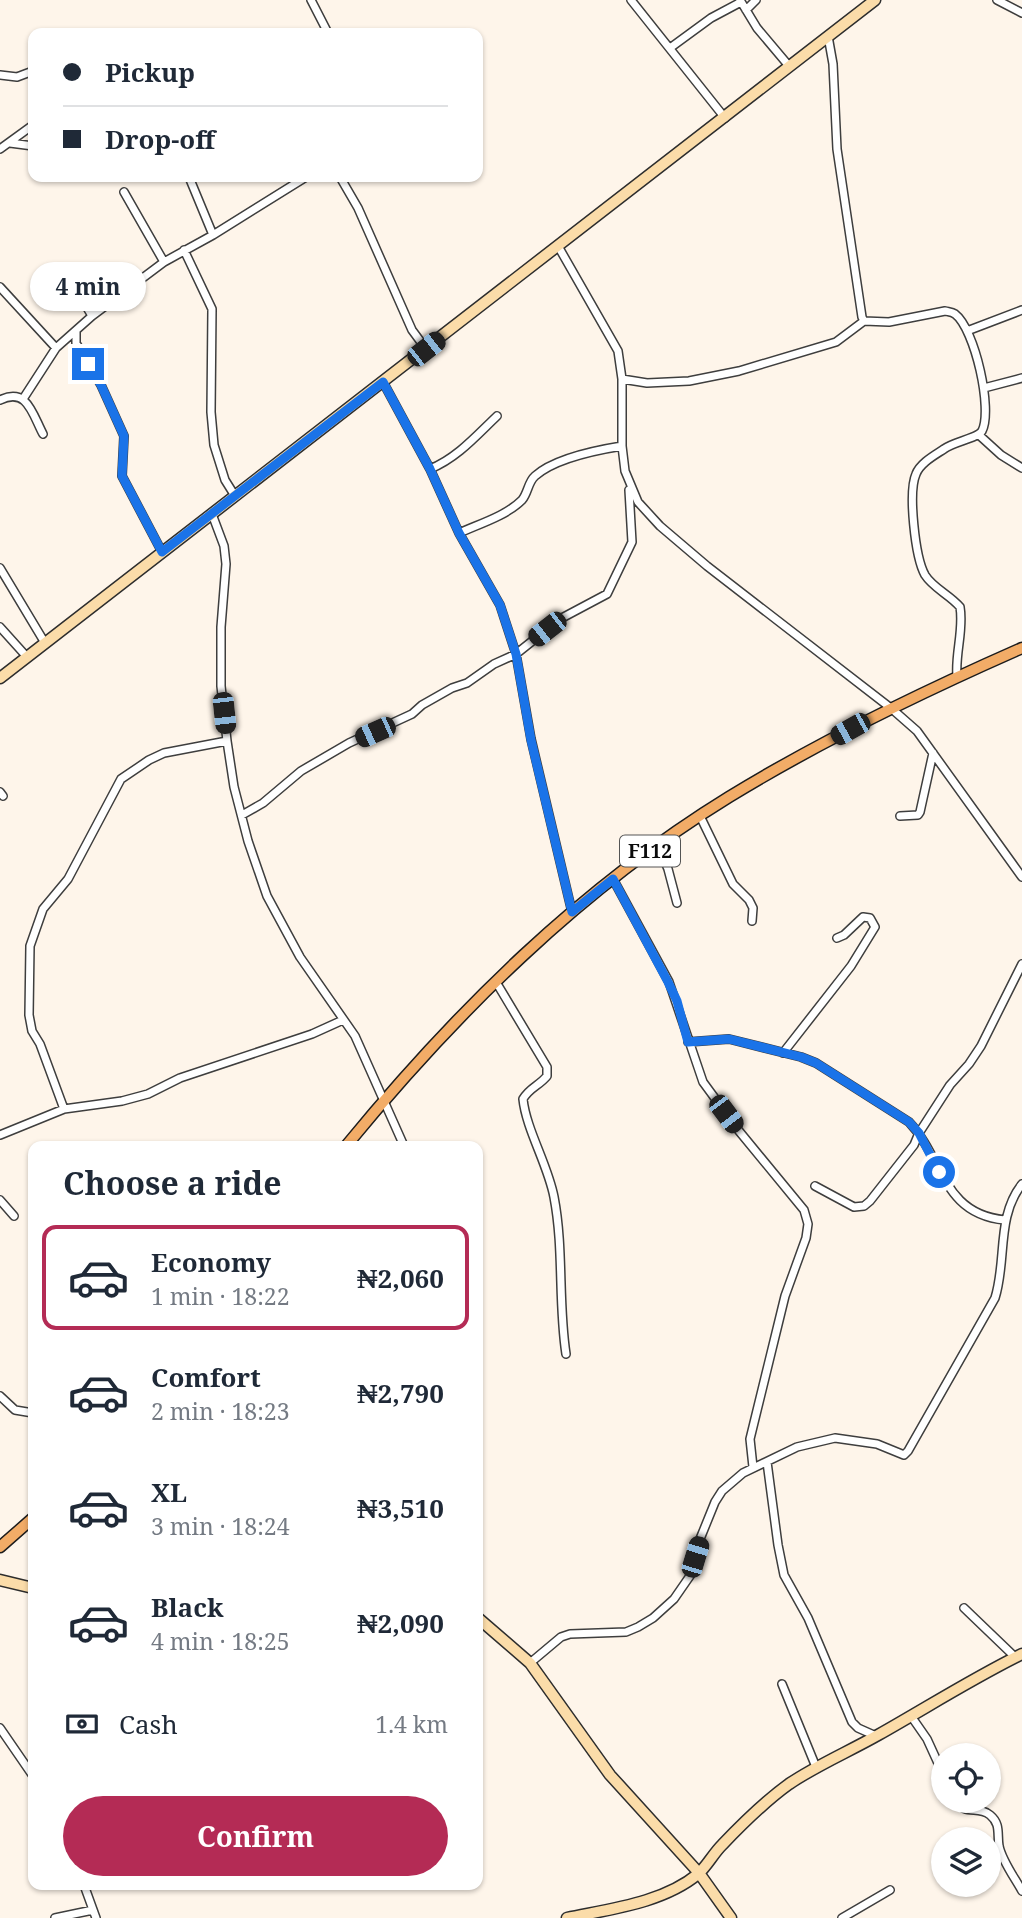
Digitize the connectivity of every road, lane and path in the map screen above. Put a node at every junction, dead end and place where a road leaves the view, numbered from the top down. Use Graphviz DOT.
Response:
graph roads {
  1 [pos="311,0"];
  2 [pos="631,0"];
  3 [pos="756,0"];
  4 [pos="875,0"];
  5 [pos="997,0"];
  6 [pos="740,1"];
  7 [pos="746,10"];
  8 [pos="1022,13"];
  9 [pos="325,28"];
  10 [pos="828,36"];
  11 [pos="670,48"];
  12 [pos="789,65"];
  13 [pos="28,73"];
  14 [pos="0,75"];
  15 [pos="725,118"];
  16 [pos="28,129"];
  17 [pos="10,143"];
  18 [pos="28,145"];
  19 [pos="0,149"];
  20 [pos="191,182"];
  21 [pos="298,182"];
  22 [pos="343,182"];
  23 [pos="124,192"];
  24 [pos="213,235"];
  25 [pos="558,246"];
  26 [pos="184,250"];
  27 [pos="164,262"];
  28 [pos="66,272"];
  29 [pos="0,287"];
  30 [pos="1022,310"];
  31 [pos="92,316"];
  32 [pos="864,321"];
  33 [pos="77,331"];
  34 [pos="967,331"];
  35 [pos="56,348"];
  36 [pos="426,349"];
  37 [pos="1022,378"];
  38 [pos="622,379"];
  39 [pos="383,382"];
  40 [pos="984,388"];
  41 [pos="23,399"];
  42 [pos="0,400"];
  43 [pos="497,416"];
  44 [pos="43,433"];
  45 [pos="979,435"];
  46 [pos="622,446"];
  47 [pos="1022,468"];
  48 [pos="430,469"];
  49 [pos="629,485"];
  50 [pos="235,496"];
  51 [pos="212,514"];
  52 [pos="459,533"];
  53 [pos="162,552"];
  54 [pos="0,568"];
  55 [pos="0,627"];
  56 [pos="45,643"];
  57 [pos="1022,648"];
  58 [pos="516,654"];
  59 [pos="27,657"];
  60 [pos="957,676"];
  61 [pos="0,678"];
  62 [pos="892,709"];
  63 [pos="227,741"];
  64 [pos="933,753"];
  65 [pos="242,815"];
  66 [pos="701,816"];
  67 [pos="900,816"];
  68 [pos="658,845"];
  69 [pos="1022,877"];
  70 [pos="613,879"];
  71 [pos="677,903"];
  72 [pos="572,912"];
  73 [pos="752,921"];
  74 [pos="837,938"];
  75 [pos="1022,964"];
  76 [pos="496,982"];
  77 [pos="343,1020"];
  78 [pos="688,1042"];
  79 [pos="783,1053"];
  80 [pos="384,1100"];
  81 [pos="64,1109"];
  82 [pos="919,1133"];
  83 [pos="0,1135"];
  84 [pos="350,1141"];
  85 [pos="402,1141"];
  86 [pos="1022,1184"];
  87 [pos="815,1186"];
  88 [pos="0,1200"];
  89 [pos="13,1216"];
  90 [pos="1005,1220"];
  91 [pos="566,1354"];
  92 [pos="0,1396"];
  93 [pos="28,1412"];
  94 [pos="768,1462"];
  95 [pos="753,1467"];
  96 [pos="28,1522"];
  97 [pos="0,1547"];
  98 [pos="0,1580"];
  99 [pos="28,1587"];
  100 [pos="964,1608"];
  101 [pos="483,1622"];
  102 [pos="1018,1656"];
  103 [pos="530,1663"];
  104 [pos="782,1684"];
  105 [pos="911,1716"];
  106 [pos="0,1728"];
  107 [pos="876,1736"];
  108 [pos="931,1748"];
  109 [pos="816,1767"];
  110 [pos="28,1769"];
  111 [pos="986,1813"];
  112 [pos="699,1873"];
  113 [pos="86,1890"];
  114 [pos="890,1890"];
  115 [pos="1022,1891"];
  116 [pos="94,1914"];
  117 [pos="581,1917"];
  118 [pos="55,1918"];
  119 [pos="567,1918"];
  120 [pos="731,1918"];
  121 [pos="842,1918"];
  1 -- 9 [label="street"];
  2 -- 11 [label="street"];
  3 -- 7 [label="street"];
  4 -- 10 [label="main road"];
  5 -- 8 [label="street"];
  6 -- 7 [label="street"];
  6 -- 11 [label="street"];
  7 -- 12 [label="street"];
  10 -- 12 [label="main road"];
  10 -- 32 [label="street"];
  11 -- 15 [label="street"];
  12 -- 15 [label="main road"];
  13 -- 14 [label="street"];
  15 -- 25 [label="main road"];
  16 -- 17 [label="street"];
  17 -- 18 [label="street"];
  17 -- 19 [label="street"];
  20 -- 24 [label="street"];
  21 -- 24 [label="street"];
  22 -- 36 [label="street"];
  23 -- 27 [label="street"];
  24 -- 26 [label="street"];
  25 -- 36 [label="main road"];
  25 -- 38 [label="street"];
  26 -- 27 [label="street"];
  26 -- 50 [label="street"];
  27 -- 31 [label="street"];
  28 -- 31 [label="street"];
  29 -- 35 [label="street"];
  30 -- 34 [label="street"];
  31 -- 33 [label="street"];
  32 -- 34 [label="street"];
  32 -- 38 [label="street"];
  33 -- 35 [label="street"];
  33 -- 53 [label="street"];
  34 -- 40 [label="street"];
  35 -- 41 [label="street"];
  36 -- 39 [label="main road"];
  37 -- 40 [label="street"];
  38 -- 46 [label="street"];
  39 -- 48 [label="street"];
  39 -- 50 [label="main road"];
  40 -- 45 [label="street"];
  41 -- 42 [label="street"];
  41 -- 44 [label="street"];
  43 -- 48 [label="street"];
  45 -- 47 [label="street"];
  45 -- 60 [label="street"];
  46 -- 49 [label="street"];
  46 -- 52 [label="street"];
  48 -- 52 [label="street"];
  49 -- 58 [label="street"];
  49 -- 62 [label="street"];
  50 -- 51 [label="main road"];
  51 -- 53 [label="main road"];
  51 -- 63 [label="street"];
  52 -- 58 [label="street"];
  53 -- 56 [label="main road"];
  54 -- 56 [label="street"];
  55 -- 59 [label="street"];
  56 -- 59 [label="main road"];
  57 -- 60 [label="main road, F112"];
  58 -- 65 [label="street"];
  58 -- 72 [label="street"];
  59 -- 61 [label="main road"];
  60 -- 62 [label="main road, F112"];
  62 -- 64 [label="street"];
  62 -- 66 [label="main road, F112"];
  63 -- 65 [label="street"];
  63 -- 81 [label="street"];
  64 -- 67 [label="street"];
  64 -- 69 [label="street"];
  65 -- 77 [label="street"];
  66 -- 68 [label="main road, F112"];
  66 -- 73 [label="street"];
  68 -- 70 [label="main road, F112"];
  68 -- 71 [label="street"];
  70 -- 72 [label="main road, F112"];
  70 -- 78 [label="street"];
  72 -- 76 [label="main road, F112"];
  74 -- 79 [label="street"];
  75 -- 82 [label="street"];
  76 -- 80 [label="main road, F112"];
  76 -- 91 [label="street"];
  77 -- 80 [label="street"];
  77 -- 81 [label="street"];
  78 -- 79 [label="street"];
  78 -- 95 [label="street"];
  79 -- 82 [label="street"];
  80 -- 84 [label="main road, F112"];
  80 -- 85 [label="street"];
  81 -- 83 [label="street"];
  82 -- 87 [label="street"];
  82 -- 90 [label="street"];
  86 -- 90 [label="street"];
  88 -- 89 [label="street"];
  90 -- 94 [label="street"];
  92 -- 93 [label="street"];
  94 -- 95 [label="street"];
  94 -- 107 [label="street"];
  95 -- 103 [label="street"];
  96 -- 97 [label="main road"];
  98 -- 99 [label="main road"];
  100 -- 102 [label="street"];
  101 -- 103 [label="main road"];
  102 -- 105 [label="main road"];
  103 -- 112 [label="main road"];
  104 -- 109 [label="street"];
  105 -- 107 [label="main road"];
  105 -- 108 [label="street"];
  106 -- 110 [label="street"];
  107 -- 109 [label="main road"];
  109 -- 112 [label="main road"];
  111 -- 115 [label="street"];
  112 -- 117 [label="main road"];
  112 -- 120 [label="main road"];
  113 -- 116 [label="street"];
  114 -- 121 [label="street"];
  116 -- 118 [label="street"];
  117 -- 119 [label="main road"];
}
